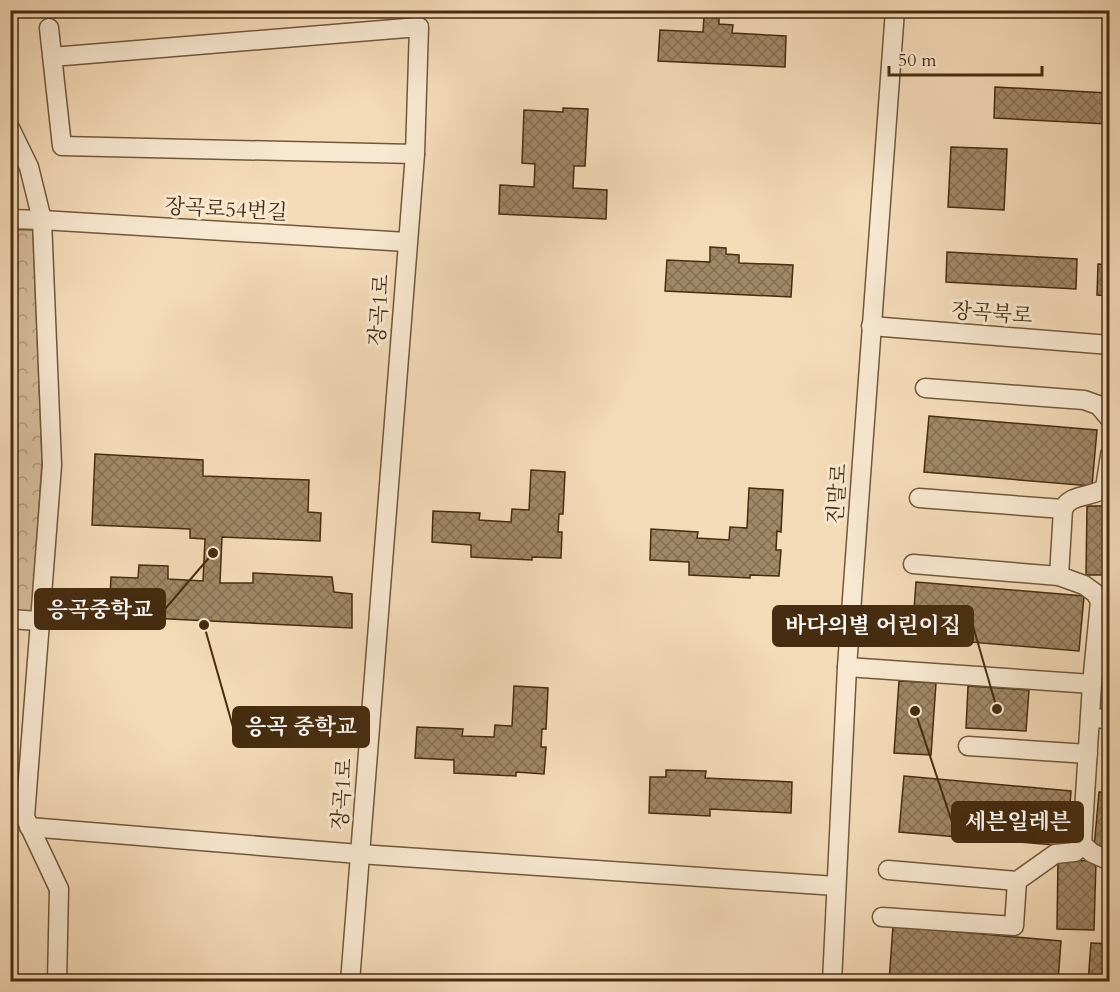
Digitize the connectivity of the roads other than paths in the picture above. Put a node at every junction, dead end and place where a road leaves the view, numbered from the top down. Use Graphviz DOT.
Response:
graph roads {
  1 [pos="894,10"];
  2 [pos="49,28"];
  3 [pos="52,57"];
  4 [pos="10,128"];
  5 [pos="415,154"];
  6 [pos="10,219"];
  7 [pos="42,220"];
  8 [pos="407,242"];
  9 [pos="872,326"];
  10 [pos="1110,345"];
  11 [pos="925,388"];
  12 [pos="1110,419"];
  13 [pos="1110,455"];
  14 [pos="919,498"];
  15 [pos="1062,509"];
  16 [pos="912,564"];
  17 [pos="1059,576"];
  18 [pos="1105,596"];
  19 [pos="10,619"];
  20 [pos="38,621"];
  21 [pos="847,667"];
  22 [pos="1092,684"];
  23 [pos="1090,718"];
  24 [pos="1110,719"];
  25 [pos="968,746"];
  26 [pos="1088,754"];
  27 [pos="29,827"];
  28 [pos="1082,844"];
  29 [pos="360,854"];
  30 [pos="1110,861"];
  31 [pos="888,870"];
  32 [pos="1017,881"];
  33 [pos="836,886"];
  34 [pos="882,917"];
  35 [pos="57,981"];
  36 [pos="350,981"];
  37 [pos="832,981"];
  1 -- 9 [label="street, 진말로"];
  2 -- 3 [label="street"];
  3 -- 5 [label="street"];
  3 -- 5 [label="street, 장곡1로"];
  4 -- 7 [label="street"];
  5 -- 8 [label="street, 장곡1로"];
  6 -- 7 [label="street, 장곡로54번길"];
  7 -- 8 [label="street, 장곡로54번길"];
  7 -- 20 [label="street"];
  8 -- 29 [label="street, 장곡1로"];
  9 -- 10 [label="street, 장곡북로"];
  9 -- 21 [label="street, 진말로"];
  11 -- 12 [label="street"];
  13 -- 15 [label="street"];
  14 -- 15 [label="street"];
  15 -- 17 [label="street"];
  16 -- 17 [label="street"];
  17 -- 18 [label="street"];
  18 -- 22 [label="street"];
  19 -- 20 [label="street"];
  20 -- 27 [label="street"];
  21 -- 22 [label="street"];
  21 -- 33 [label="street, 진말로"];
  22 -- 23 [label="street"];
  23 -- 24 [label="street"];
  23 -- 26 [label="street"];
  25 -- 26 [label="street"];
  26 -- 28 [label="street"];
  27 -- 29 [label="street"];
  27 -- 35 [label="street"];
  28 -- 30 [label="street"];
  28 -- 32 [label="street"];
  29 -- 33 [label="street, 장곡1로"];
  29 -- 36 [label="street"];
  31 -- 32 [label="street"];
  32 -- 34 [label="street"];
  33 -- 37 [label="street, 진말로"];
}
